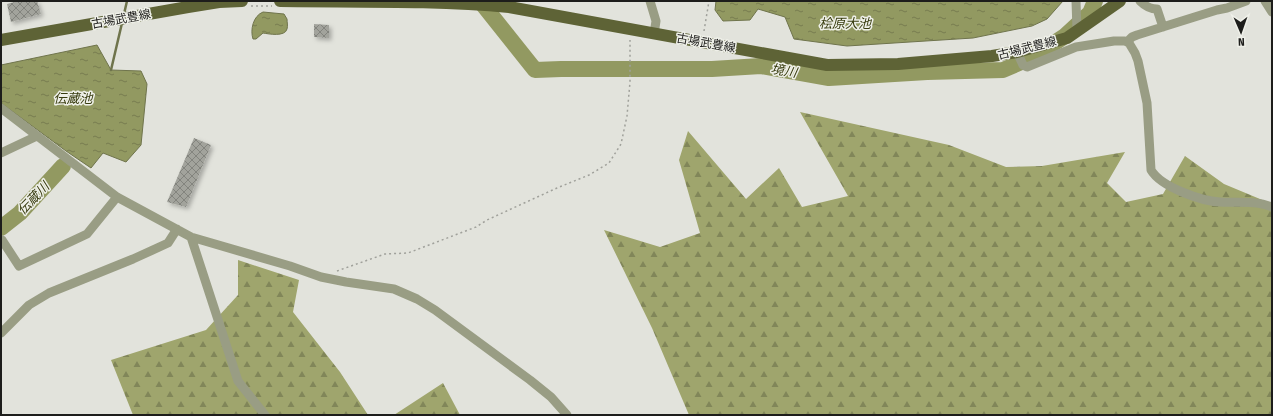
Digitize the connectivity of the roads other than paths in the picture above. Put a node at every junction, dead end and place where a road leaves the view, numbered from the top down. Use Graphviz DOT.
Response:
graph roads {
  1 [pos="650,1"];
  2 [pos="1076,1"];
  3 [pos="1120,1"];
  4 [pos="1140,1"];
  5 [pos="1246,1"];
  6 [pos="1265,1"];
  7 [pos="276,3"];
  8 [pos="247,4"];
  9 [pos="1272,12"];
  10 [pos="1163,27"];
  11 [pos="1077,30"];
  12 [pos="654,34"];
  13 [pos="1,40"];
  14 [pos="1127,42"];
  15 [pos="1017,52"];
  16 [pos="1,108"];
  17 [pos="37,136"];
  18 [pos="1,153"];
  19 [pos="117,197"];
  20 [pos="1272,207"];
  21 [pos="177,230"];
  22 [pos="191,237"];
  23 [pos="1,241"];
  24 [pos="1,333"];
  25 [pos="265,415"];
  26 [pos="567,415"];
  1 -- 12 [label="street"];
  2 -- 11 [label="street"];
  3 -- 11 [label="main road, 古場武豊線"];
  4 -- 10 [label="street"];
  5 -- 10 [label="street"];
  6 -- 9 [label="street"];
  7 -- 12 [label="main road, 古場武豊線"];
  8 -- 13 [label="main road, 古場武豊線"];
  10 -- 14 [label="street"];
  11 -- 15 [label="main road, 古場武豊線"];
  12 -- 15 [label="main road, 古場武豊線"];
  14 -- 15 [label="street"];
  14 -- 20 [label="street"];
  16 -- 17 [label="street"];
  17 -- 18 [label="street"];
  17 -- 19 [label="street"];
  19 -- 21 [label="street"];
  19 -- 23 [label="street"];
  21 -- 22 [label="street"];
  21 -- 24 [label="street"];
  22 -- 25 [label="street"];
  22 -- 26 [label="street"];
}
